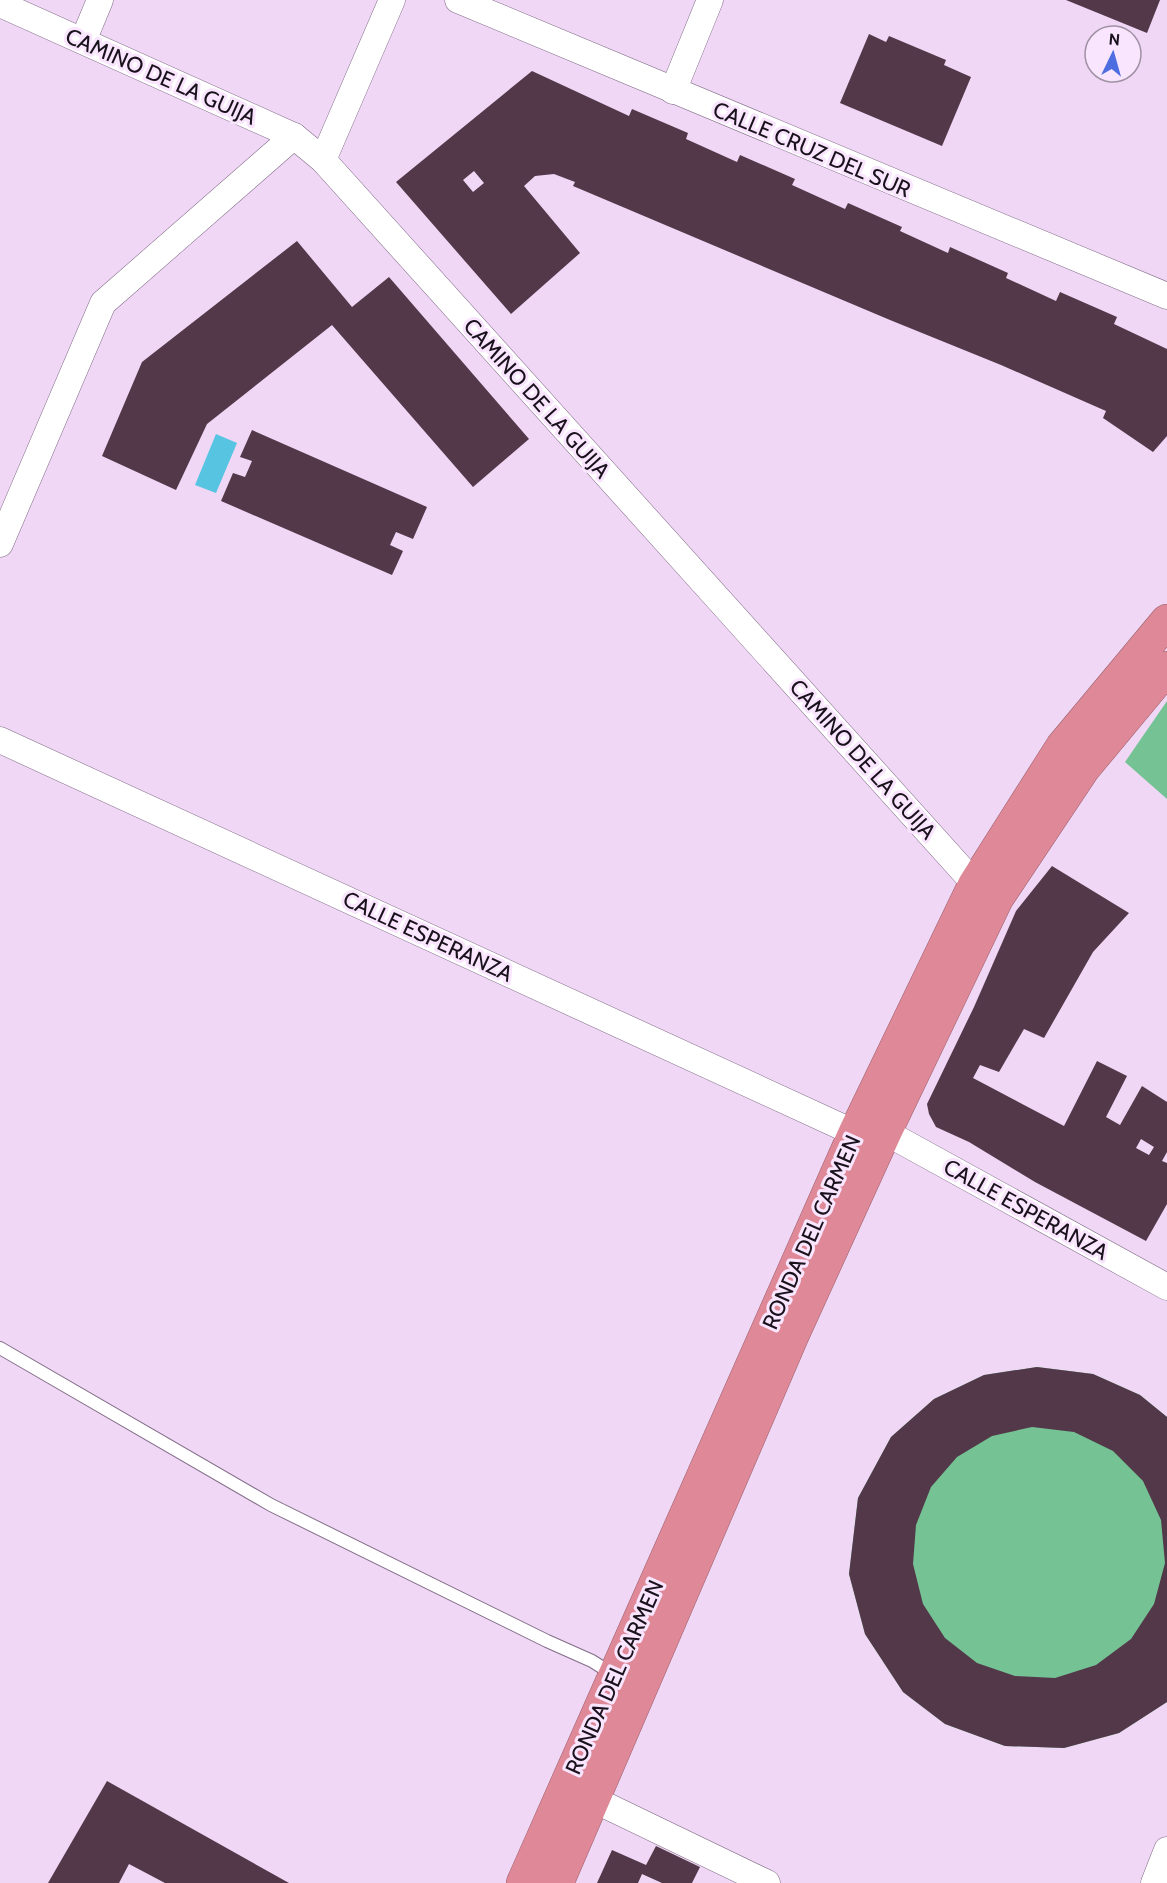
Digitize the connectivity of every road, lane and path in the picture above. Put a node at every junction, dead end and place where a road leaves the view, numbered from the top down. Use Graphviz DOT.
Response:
graph roads {
  1 [pos="100,0"];
  2 [pos="392,0"];
  3 [pos="458,0"];
  4 [pos="710,0"];
  5 [pos="0,4"];
  6 [pos="83,41"];
  7 [pos="673,91"];
  8 [pos="294,136"];
  9 [pos="323,160"];
  10 [pos="1167,296"];
  11 [pos="0,544"];
  12 [pos="1167,621"];
  13 [pos="1167,668"];
  14 [pos="0,740"];
  15 [pos="986,891"];
  16 [pos="870,1132"];
  17 [pos="1167,1287"];
  18 [pos="0,1348"];
  19 [pos="615,1676"];
  20 [pos="580,1792"];
  21 [pos="1167,1850"];
  22 [pos="760,1881"];
  23 [pos="523,1883"];
  24 [pos="557,1883"];
  25 [pos="1154,1883"];
  1 -- 6 [label="street"];
  2 -- 9 [label="street"];
  3 -- 7 [label="street, CALLE CRUZ DEL SUR"];
  4 -- 7 [label="street"];
  5 -- 6 [label="street, CAMINO DE LA GUIJA"];
  6 -- 8 [label="street, CAMINO DE LA GUIJA"];
  7 -- 10 [label="street, CALLE CRUZ DEL SUR"];
  8 -- 9 [label="street, CAMINO DE LA GUIJA"];
  8 -- 11 [label="street"];
  9 -- 15 [label="street, CAMINO DE LA GUIJA"];
  12 -- 15 [label="highway, RONDA DEL CARMEN"];
  13 -- 15 [label="highway, RONDA DEL CARMEN"];
  14 -- 16 [label="street, CALLE ESPERANZA"];
  15 -- 16 [label="highway, RONDA DEL CARMEN"];
  16 -- 17 [label="street, CALLE ESPERANZA"];
  16 -- 19 [label="highway, RONDA DEL CARMEN"];
  16 -- 20 [label="highway, RONDA DEL CARMEN"];
  18 -- 19 [label="lane"];
  19 -- 20 [label="highway, RONDA DEL CARMEN"];
  20 -- 22 [label="street"];
  20 -- 23 [label="highway, RONDA DEL CARMEN"];
  20 -- 24 [label="highway, RONDA DEL CARMEN"];
  21 -- 25 [label="street"];
}
